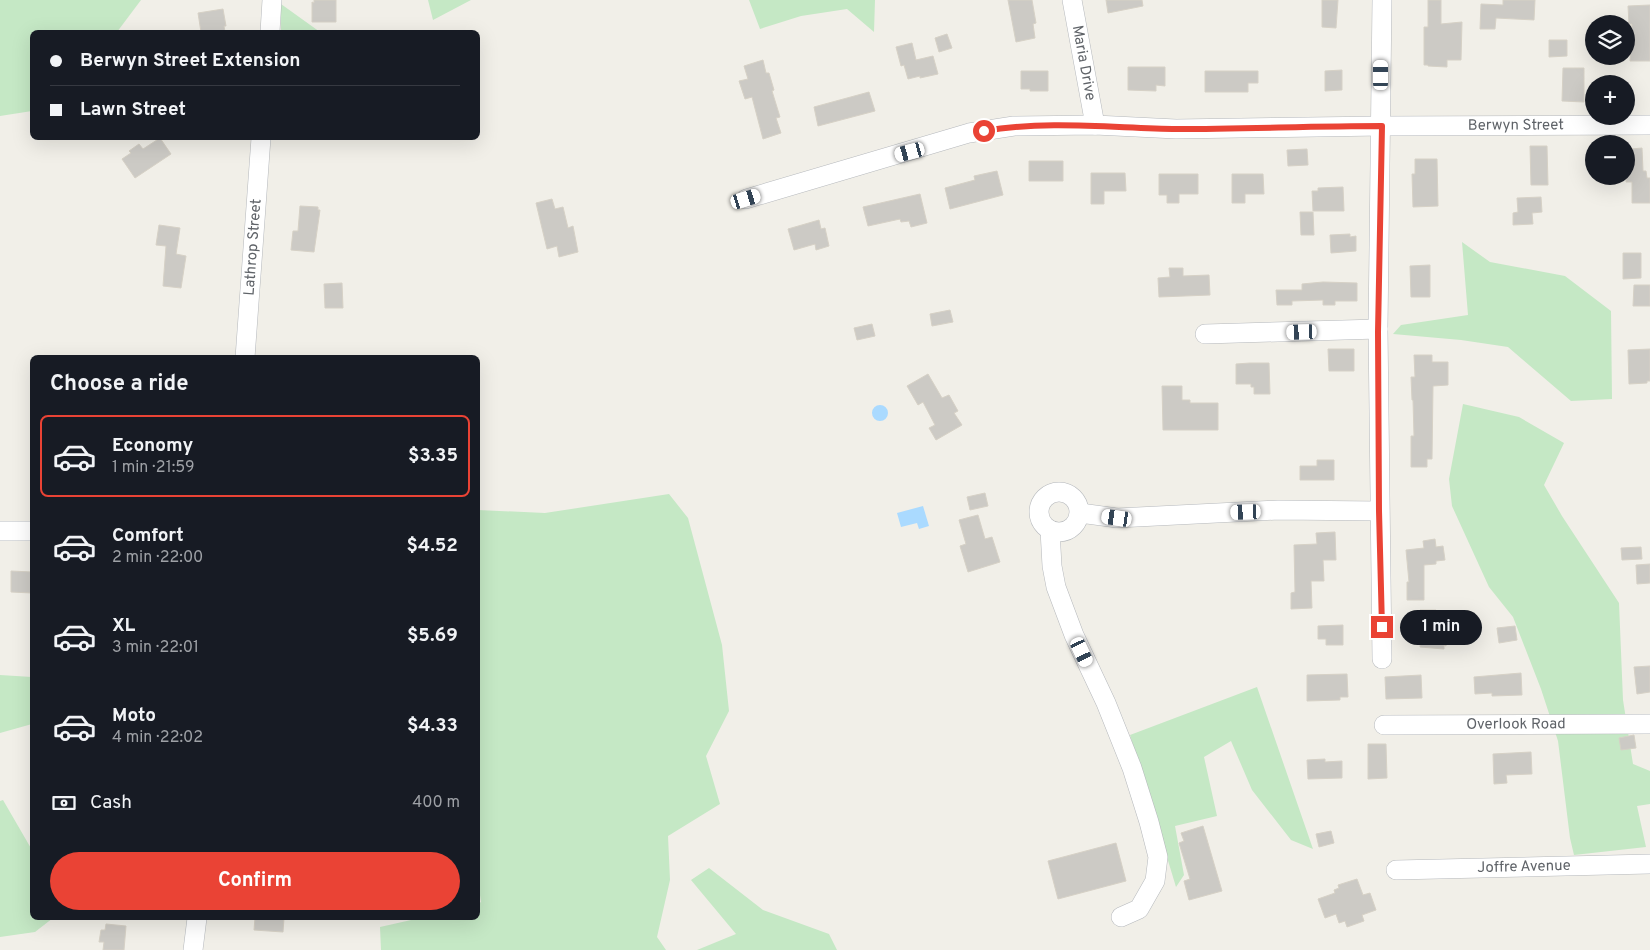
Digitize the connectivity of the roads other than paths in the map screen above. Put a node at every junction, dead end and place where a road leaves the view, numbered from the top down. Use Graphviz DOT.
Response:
graph roads {
  1 [pos="272,0"];
  2 [pos="1072,0"];
  3 [pos="1382,0"];
  4 [pos="270,30"];
  5 [pos="1095,125"];
  6 [pos="1650,125"];
  7 [pos="1382,126"];
  8 [pos="261,140"];
  9 [pos="746,199"];
  10 [pos="1378,329"];
  11 [pos="1205,334"];
  12 [pos="245,355"];
  13 [pos="1379,511"];
  14 [pos="1080,513"];
  15 [pos="1050,530"];
  16 [pos="0,531"];
  17 [pos="30,531"];
  18 [pos="1382,659"];
  19 [pos="1650,724"];
  20 [pos="1384,725"];
  21 [pos="1650,864"];
  22 [pos="1396,870"];
  23 [pos="1121,917"];
  24 [pos="197,920"];
  25 [pos="193,950"];
  1 -- 4 [label="street"];
  2 -- 5 [label="street, Maria Drive"];
  3 -- 7 [label="street"];
  5 -- 7 [label="street, Berwyn Street"];
  5 -- 9 [label="street, Berwyn Street"];
  6 -- 7 [label="street, Berwyn Street"];
  7 -- 10 [label="street"];
  8 -- 12 [label="street, Lathrop Street"];
  10 -- 11 [label="street"];
  10 -- 13 [label="street"];
  13 -- 14 [label="street"];
  13 -- 18 [label="street"];
  14 -- 15 [label="street"];
  14 -- 15 [label="street"];
  15 -- 23 [label="street"];
  16 -- 17 [label="street"];
  19 -- 20 [label="street, Overlook Road"];
  21 -- 22 [label="street, Joffre Avenue"];
  24 -- 25 [label="street"];
}
